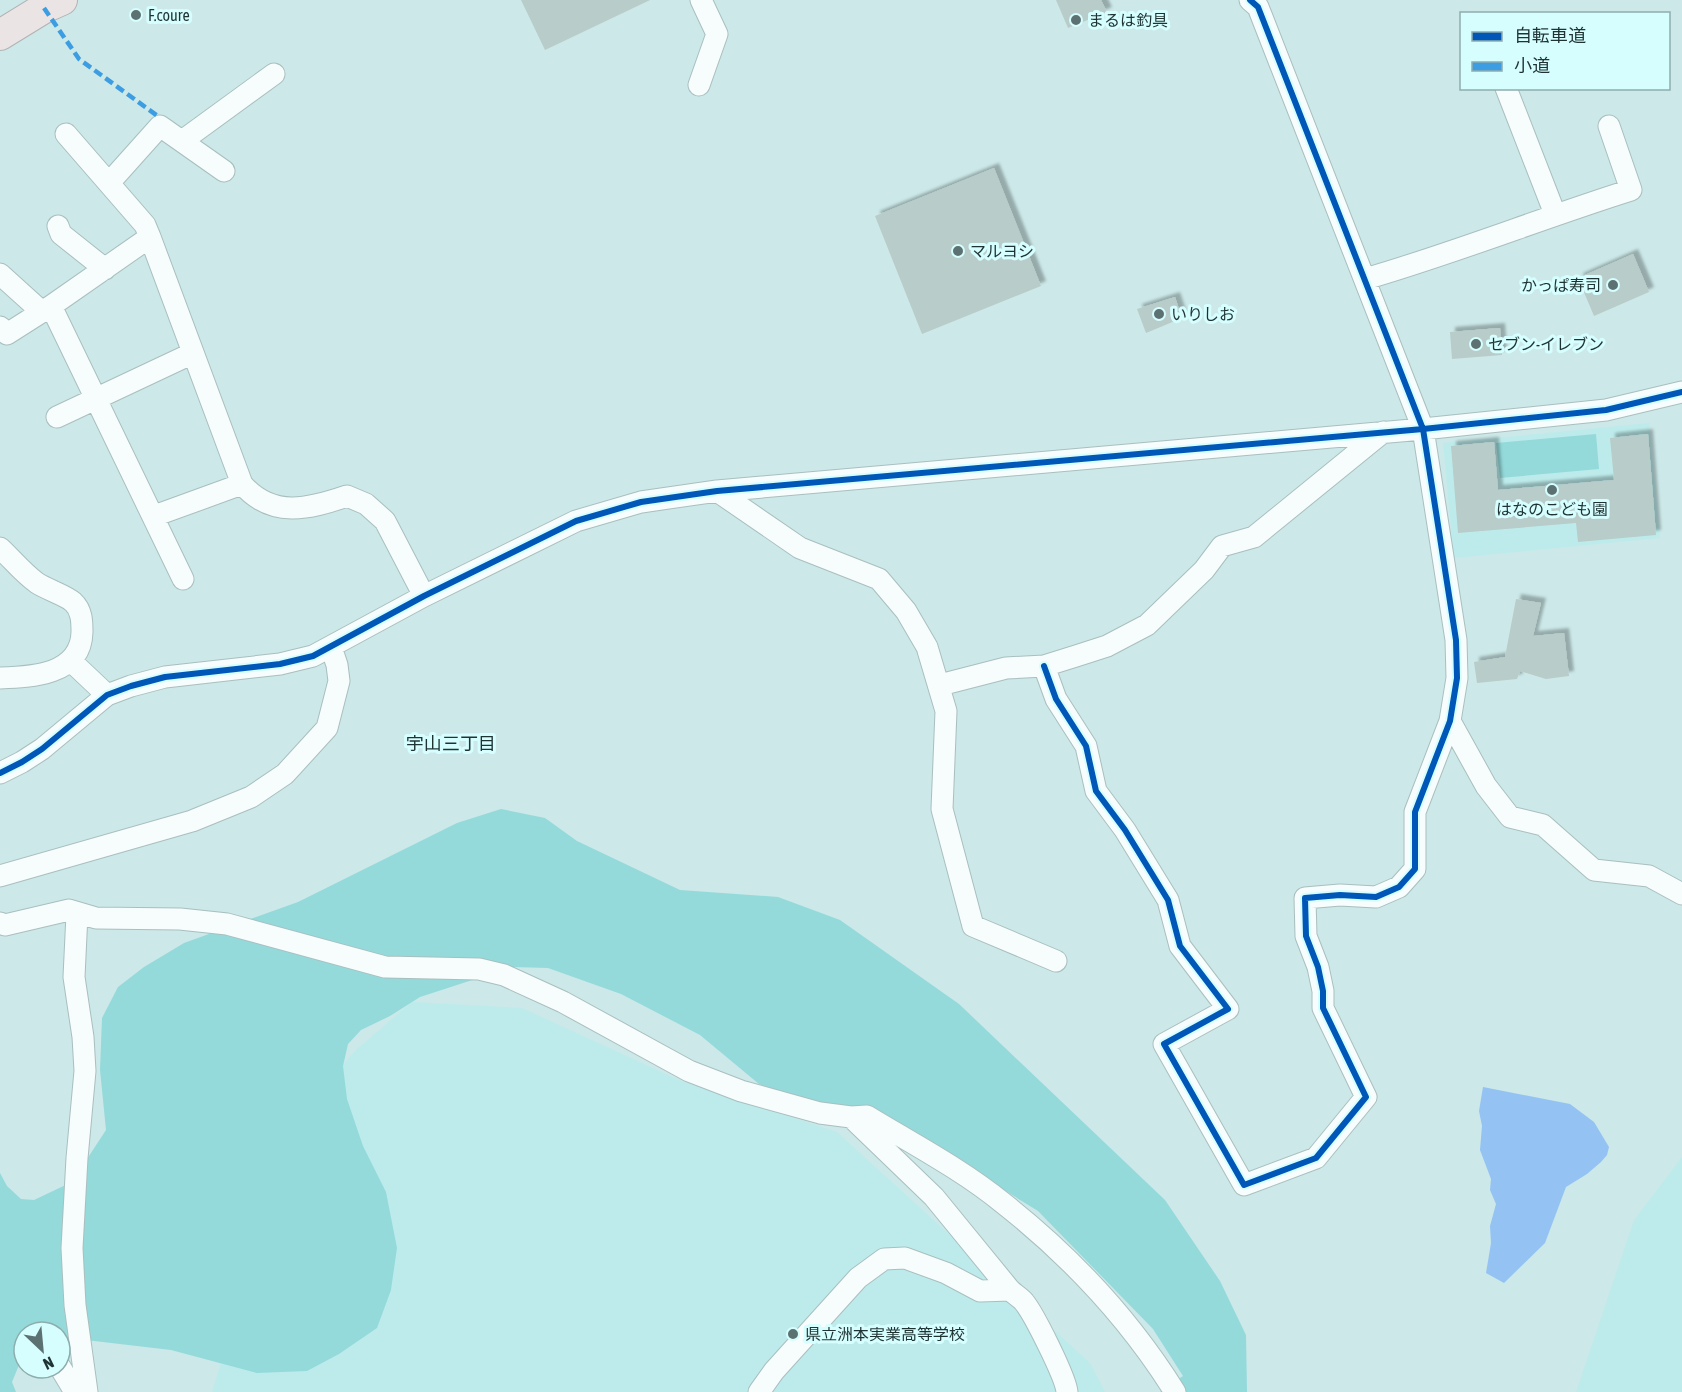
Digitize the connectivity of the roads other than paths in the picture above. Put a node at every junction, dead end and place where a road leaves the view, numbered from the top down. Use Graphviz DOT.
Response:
graph roads {
  1 [pos="701,0"];
  2 [pos="1250,0"];
  3 [pos="48,3"];
  4 [pos="0,36"];
  5 [pos="274,74"];
  6 [pos="699,85"];
  7 [pos="1507,90"];
  8 [pos="1608,126"];
  9 [pos="66,134"];
  10 [pos="182,141"];
  11 [pos="224,171"];
  12 [pos="109,183"];
  13 [pos="1555,214"];
  14 [pos="58,226"];
  15 [pos="150,237"];
  16 [pos="105,269"];
  17 [pos="0,274"];
  18 [pos="1365,279"];
  19 [pos="46,309"];
  20 [pos="0,327"];
  21 [pos="193,352"];
  22 [pos="1682,392"];
  23 [pos="96,399"];
  24 [pos="57,417"];
  25 [pos="1423,429"];
  26 [pos="1384,432"];
  27 [pos="242,483"];
  28 [pos="717,491"];
  29 [pos="154,516"];
  30 [pos="0,548"];
  31 [pos="183,579"];
  32 [pos="424,596"];
  33 [pos="331,647"];
  34 [pos="71,662"];
  35 [pos="1044,666"];
  36 [pos="0,678"];
  37 [pos="940,685"];
  38 [pos="107,695"];
  39 [pos="1450,721"];
  40 [pos="0,773"];
  41 [pos="0,876"];
  42 [pos="1682,894"];
  43 [pos="77,914"];
  44 [pos="0,923"];
  45 [pos="1056,961"];
  46 [pos="850,1117"];
  47 [pos="1010,1290"];
  48 [pos="87,1392"];
  49 [pos="759,1392"];
  50 [pos="1067,1392"];
  51 [pos="1175,1392"];
  1 -- 6 [label="street"];
  2 -- 18 [label="street"];
  3 -- 4 [label="highway"];
  5 -- 10 [label="street"];
  7 -- 13 [label="street"];
  8 -- 13 [label="street"];
  9 -- 12 [label="street"];
  10 -- 11 [label="street"];
  10 -- 12 [label="street"];
  12 -- 15 [label="street"];
  13 -- 18 [label="street"];
  14 -- 16 [label="street"];
  15 -- 16 [label="street"];
  15 -- 21 [label="street"];
  16 -- 19 [label="street"];
  17 -- 19 [label="street"];
  18 -- 25 [label="street"];
  19 -- 20 [label="street"];
  19 -- 23 [label="street"];
  21 -- 23 [label="street"];
  21 -- 27 [label="street"];
  22 -- 25 [label="street"];
  23 -- 24 [label="street"];
  23 -- 29 [label="street"];
  25 -- 26 [label="street"];
  25 -- 39 [label="street"];
  26 -- 28 [label="street"];
  26 -- 35 [label="street"];
  27 -- 29 [label="street"];
  27 -- 32 [label="street"];
  28 -- 32 [label="street"];
  28 -- 37 [label="street"];
  29 -- 31 [label="street"];
  30 -- 34 [label="street"];
  32 -- 33 [label="street"];
  33 -- 38 [label="street"];
  33 -- 41 [label="street"];
  34 -- 36 [label="street"];
  34 -- 38 [label="street"];
  35 -- 37 [label="street"];
  35 -- 39 [label="street"];
  37 -- 45 [label="street"];
  38 -- 40 [label="street"];
  39 -- 42 [label="street"];
  43 -- 44 [label="street"];
  43 -- 46 [label="street"];
  43 -- 48 [label="street"];
  46 -- 47 [label="street"];
  46 -- 51 [label="street"];
  47 -- 49 [label="street"];
  47 -- 50 [label="street"];
}
